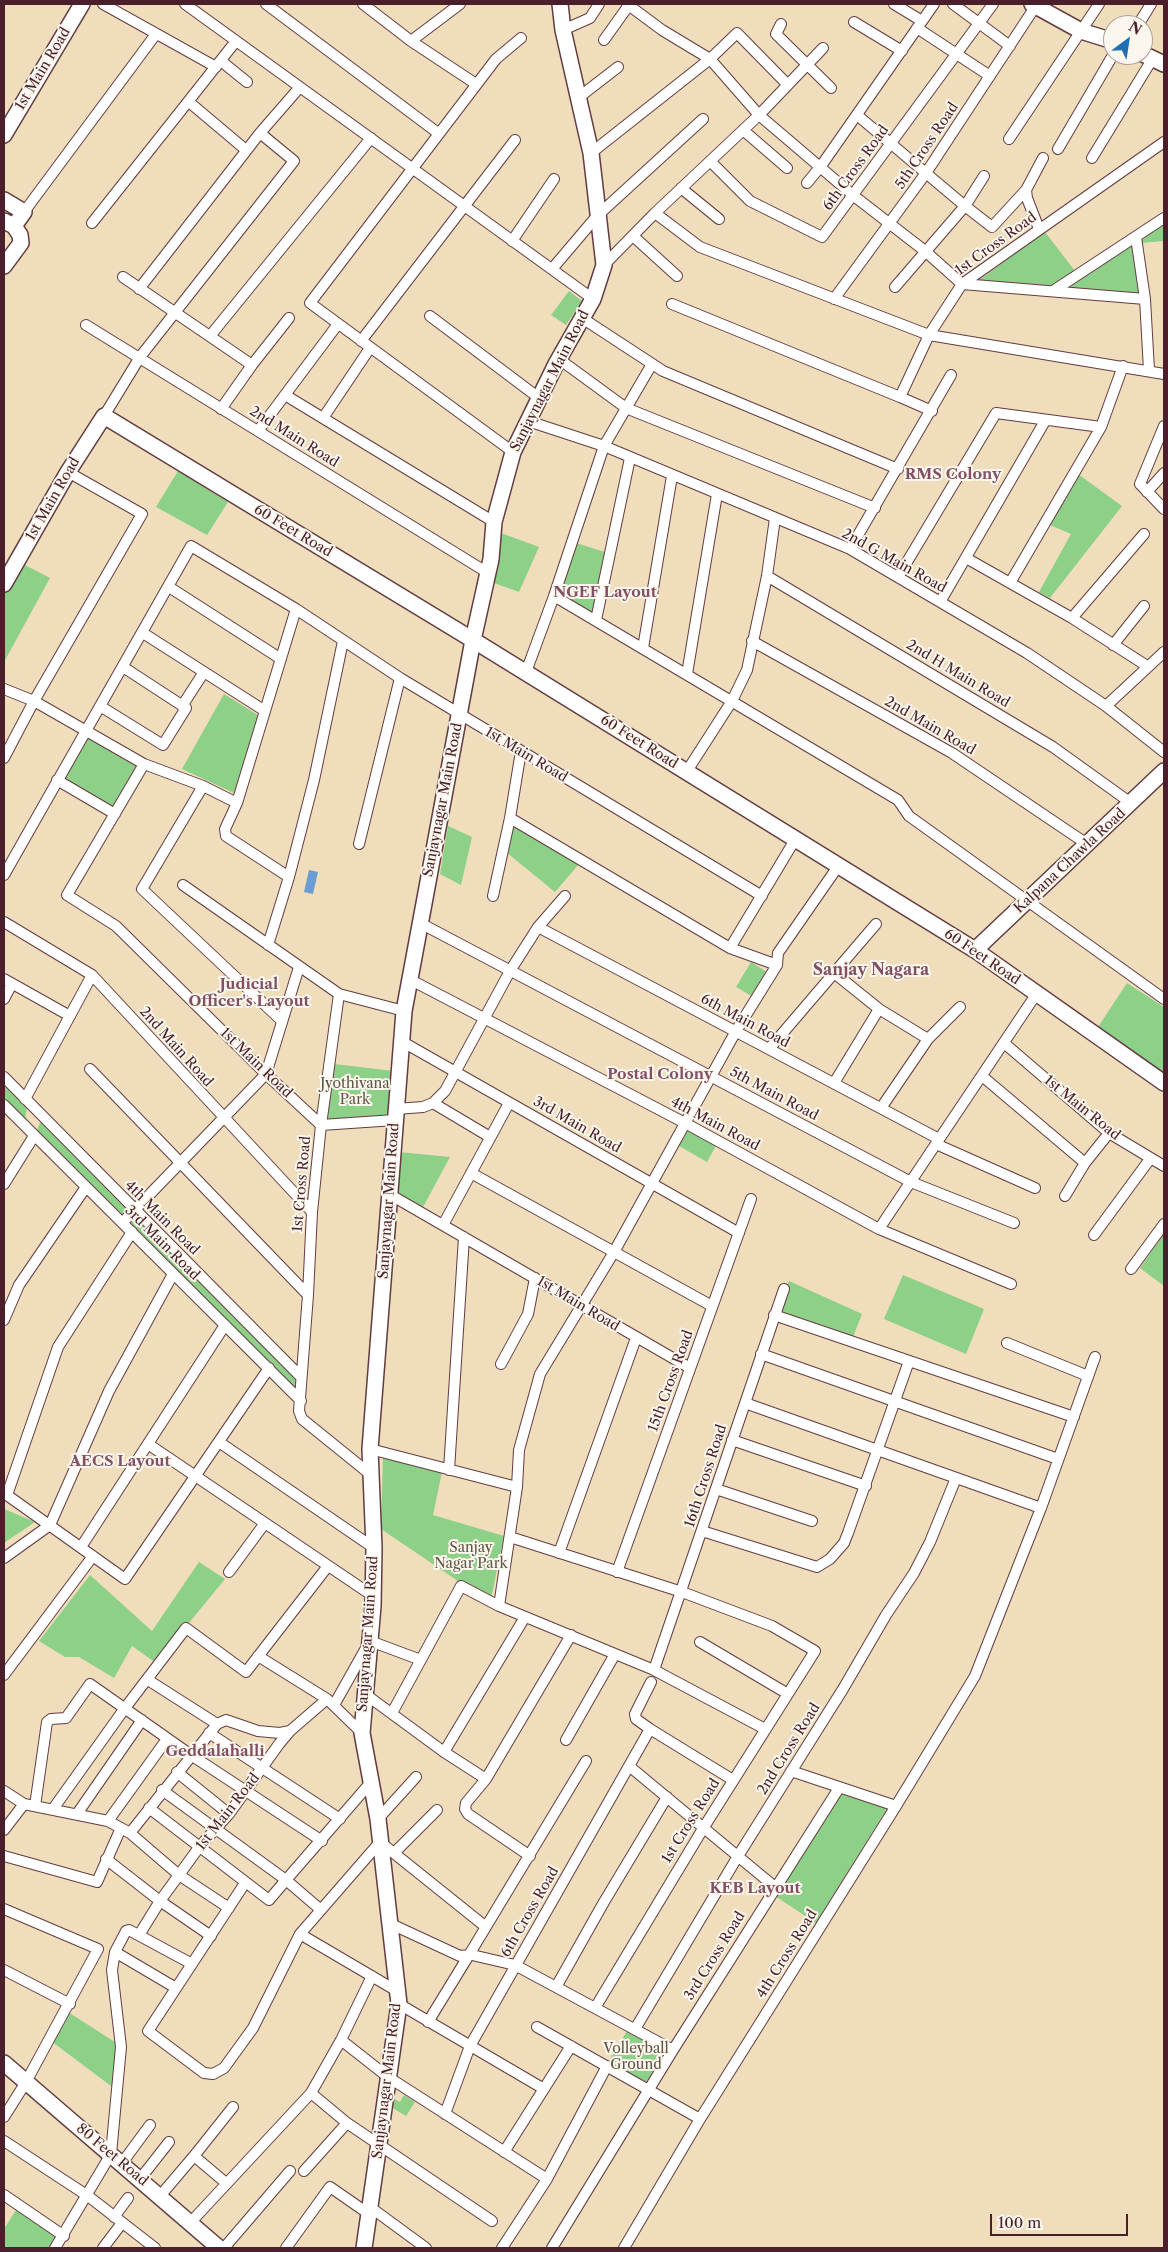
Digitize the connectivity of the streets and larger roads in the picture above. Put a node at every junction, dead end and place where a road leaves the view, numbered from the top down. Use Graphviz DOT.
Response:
graph roads {
  1 [pos="82,4"];
  2 [pos="103,4"];
  3 [pos="186,4"];
  4 [pos="266,4"];
  5 [pos="363,4"];
  6 [pos="560,4"];
  7 [pos="599,4"];
  8 [pos="628,4"];
  9 [pos="894,4"];
  10 [pos="934,4"];
  11 [pos="953,4"];
  12 [pos="993,4"];
  13 [pos="1098,4"];
  14 [pos="454,5"];
  15 [pos="1035,5"];
  16 [pos="854,22"];
  17 [pos="979,23"];
  18 [pos="781,24"];
  19 [pos="920,24"];
  20 [pos="563,30"];
  21 [pos="1081,31"];
  22 [pos="156,34"];
  23 [pos="521,38"];
  24 [pos="1103,38"];
  25 [pos="604,40"];
  26 [pos="236,41"];
  27 [pos="411,41"];
  28 [pos="1010,46"];
  29 [pos="823,48"];
  30 [pos="902,51"];
  31 [pos="957,53"];
  32 [pos="710,59"];
  33 [pos="218,64"];
  34 [pos="807,64"];
  35 [pos="1107,65"];
  36 [pos="1149,65"];
  37 [pos="618,67"];
  38 [pos="990,76"];
  39 [pos="247,82"];
  40 [pos="476,84"];
  41 [pos="788,85"];
  42 [pos="300,87"];
  43 [pos="832,88"];
  44 [pos="578,98"];
  45 [pos="189,102"];
  46 [pos="759,115"];
  47 [pos="857,115"];
  48 [pos="703,119"];
  49 [pos="743,130"];
  50 [pos="260,133"];
  51 [pos="438,133"];
  52 [pos="4,135"];
  53 [pos="371,138"];
  54 [pos="515,140"];
  55 [pos="1008,140"];
  56 [pos="1164,142"];
  57 [pos="892,143"];
  58 [pos="1058,149"];
  59 [pos="246,150"];
  60 [pos="591,153"];
  61 [pos="1043,158"];
  62 [pos="1092,158"];
  63 [pos="710,162"];
  64 [pos="821,166"];
  65 [pos="412,168"];
  66 [pos="788,168"];
  67 [pos="926,173"];
  68 [pos="984,176"];
  69 [pos="554,180"];
  70 [pos="807,183"];
  71 [pos="681,188"];
  72 [pos="1026,190"];
  73 [pos="854,196"];
  74 [pos="4,200"];
  75 [pos="465,206"];
  76 [pos="964,206"];
  77 [pos="24,212"];
  78 [pos="655,213"];
  79 [pos="597,216"];
  80 [pos="1164,218"];
  81 [pos="719,219"];
  82 [pos="92,223"];
  83 [pos="9,224"];
  84 [pos="889,224"];
  85 [pos="1039,230"];
  86 [pos="633,236"];
  87 [pos="1136,237"];
  88 [pos="512,240"];
  89 [pos="925,250"];
  90 [pos="604,265"];
  91 [pos="4,266"];
  92 [pos="552,269"];
  93 [pos="677,276"];
  94 [pos="123,277"];
  95 [pos="962,284"];
  96 [pos="895,287"];
  97 [pos="140,289"];
  98 [pos="1052,291"];
  99 [pos="593,298"];
  100 [pos="834,299"];
  101 [pos="1145,299"];
  102 [pos="672,304"];
  103 [pos="176,314"];
  104 [pos="430,316"];
  105 [pos="289,318"];
  106 [pos="582,318"];
  107 [pos="338,324"];
  108 [pos="86,325"];
  109 [pos="929,335"];
  110 [pos="210,336"];
  111 [pos="361,341"];
  112 [pos="370,348"];
  113 [pos="140,357"];
  114 [pos="559,359"];
  115 [pos="252,364"];
  116 [pos="652,364"];
  117 [pos="1123,366"];
  118 [pos="1149,370"];
  119 [pos="1164,374"];
  120 [pos="951,375"];
  121 [pos="285,395"];
  122 [pos="900,397"];
  123 [pos="539,398"];
  124 [pos="221,408"];
  125 [pos="626,408"];
  126 [pos="932,411"];
  127 [pos="104,416"];
  128 [pos="323,418"];
  129 [pos="528,421"];
  130 [pos="1045,421"];
  131 [pos="1164,426"];
  132 [pos="1101,427"];
  133 [pos="258,431"];
  134 [pos="604,446"];
  135 [pos="513,452"];
  136 [pos="630,458"];
  137 [pos="898,469"];
  138 [pos="68,472"];
  139 [pos="1164,473"];
  140 [pos="672,476"];
  141 [pos="1147,492"];
  142 [pos="717,494"];
  143 [pos="875,508"];
  144 [pos="1164,509"];
  145 [pos="775,518"];
  146 [pos="494,522"];
  147 [pos="1144,534"];
  148 [pos="850,549"];
  149 [pos="966,558"];
  150 [pos="488,573"];
  151 [pos="767,576"];
  152 [pos="898,577"];
  153 [pos="1010,583"];
  154 [pos="4,584"];
  155 [pos="169,587"];
  156 [pos="554,596"];
  157 [pos="940,602"];
  158 [pos="1144,606"];
  159 [pos="296,609"];
  160 [pos="1072,618"];
  161 [pos="596,620"];
  162 [pos="143,633"];
  163 [pos="473,640"];
  164 [pos="343,641"];
  165 [pos="752,641"];
  166 [pos="1113,645"];
  167 [pos="643,648"];
  168 [pos="1164,652"];
  169 [pos="281,659"];
  170 [pos="1147,666"];
  171 [pos="123,667"];
  172 [pos="204,672"];
  173 [pos="526,672"];
  174 [pos="687,674"];
  175 [pos="400,678"];
  176 [pos="4,689"];
  177 [pos="732,701"];
  178 [pos="34,702"];
  179 [pos="100,706"];
  180 [pos="182,706"];
  181 [pos="1106,706"];
  182 [pos="265,711"];
  183 [pos="459,714"];
  184 [pos="85,731"];
  185 [pos="521,751"];
  186 [pos="1164,752"];
  187 [pos="4,758"];
  188 [pos="144,764"];
  189 [pos="1164,771"];
  190 [pos="687,772"];
  191 [pos="57,780"];
  192 [pos="204,786"];
  193 [pos="1131,802"];
  194 [pos="237,803"];
  195 [pos="116,814"];
  196 [pos="510,818"];
  197 [pos="796,838"];
  198 [pos="359,844"];
  199 [pos="1087,844"];
  200 [pos="838,864"];
  201 [pos="4,875"];
  202 [pos="289,877"];
  203 [pos="183,885"];
  204 [pos="492,896"];
  205 [pos="565,896"];
  206 [pos="762,896"];
  207 [pos="1027,901"];
  208 [pos="4,922"];
  209 [pos="420,923"];
  210 [pos="876,924"];
  211 [pos="538,927"];
  212 [pos="268,945"];
  213 [pos="730,948"];
  214 [pos="975,950"];
  215 [pos="776,965"];
  216 [pos="299,966"];
  217 [pos="510,971"];
  218 [pos="833,972"];
  219 [pos="92,975"];
  220 [pos="409,979"];
  221 [pos="8,981"];
  222 [pos="1037,993"];
  223 [pos="339,994"];
  224 [pos="4,999"];
  225 [pos="1164,1000"];
  226 [pos="960,1007"];
  227 [pos="879,1009"];
  228 [pos="404,1011"];
  229 [pos="70,1016"];
  230 [pos="485,1019"];
  231 [pos="282,1021"];
  232 [pos="736,1031"];
  233 [pos="928,1039"];
  234 [pos="401,1042"];
  235 [pos="1004,1043"];
  236 [pos="769,1049"];
  237 [pos="90,1069"];
  238 [pos="454,1072"];
  239 [pos="266,1074"];
  240 [pos="711,1076"];
  241 [pos="982,1076"];
  242 [pos="4,1078"];
  243 [pos="834,1083"];
  244 [pos="1164,1083"];
  245 [pos="24,1099"];
  246 [pos="434,1103"];
  247 [pos="509,1103"];
  248 [pos="4,1105"];
  249 [pos="881,1108"];
  250 [pos="395,1114"];
  251 [pos="223,1119"];
  252 [pos="685,1123"];
  253 [pos="321,1125"];
  254 [pos="1109,1133"];
  255 [pos="34,1136"];
  256 [pos="490,1137"];
  257 [pos="937,1141"];
  258 [pos="1150,1159"];
  259 [pos="180,1163"];
  260 [pos="1085,1163"];
  261 [pos="1164,1166"];
  262 [pos="471,1173"];
  263 [pos="911,1182"];
  264 [pos="4,1184"];
  265 [pos="652,1184"];
  266 [pos="86,1186"];
  267 [pos="1035,1188"];
  268 [pos="389,1194"];
  269 [pos="1065,1196"];
  270 [pos="751,1199"];
  271 [pos="134,1210"];
  272 [pos="312,1212"];
  273 [pos="123,1222"];
  274 [pos="1014,1223"];
  275 [pos="1164,1224"];
  276 [pos="443,1225"];
  277 [pos="879,1229"];
  278 [pos="132,1232"];
  279 [pos="738,1233"];
  280 [pos="1094,1235"];
  281 [pos="464,1237"];
  282 [pos="614,1252"];
  283 [pos="1131,1269"];
  284 [pos="173,1274"];
  285 [pos="535,1278"];
  286 [pos="1011,1284"];
  287 [pos="784,1289"];
  288 [pos="308,1295"];
  289 [pos="712,1306"];
  290 [pos="583,1307"];
  291 [pos="774,1315"];
  292 [pos="4,1320"];
  293 [pos="225,1325"];
  294 [pos="636,1338"];
  295 [pos="1007,1343"];
  296 [pos="761,1354"];
  297 [pos="1095,1357"];
  298 [pos="909,1360"];
  299 [pos="501,1364"];
  300 [pos="269,1368"];
  301 [pos="690,1368"];
  302 [pos="1088,1376"];
  303 [pos="302,1377"];
  304 [pos="301,1400"];
  305 [pos="894,1401"];
  306 [pos="744,1403"];
  307 [pos="1074,1417"];
  308 [pos="732,1440"];
  309 [pos="219,1442"];
  310 [pos="148,1444"];
  311 [pos="370,1449"];
  312 [pos="877,1450"];
  313 [pos="1058,1459"];
  314 [pos="449,1470"];
  315 [pos="370,1474"];
  316 [pos="195,1476"];
  317 [pos="956,1478"];
  318 [pos="866,1486"];
  319 [pos="517,1487"];
  320 [pos="716,1489"];
  321 [pos="5,1494"];
  322 [pos="1041,1508"];
  323 [pos="812,1521"];
  324 [pos="265,1523"];
  325 [pos="50,1525"];
  326 [pos="702,1531"];
  327 [pos="510,1537"];
  328 [pos="81,1548"];
  329 [pos="374,1548"];
  330 [pos="559,1553"];
  331 [pos="93,1556"];
  332 [pos="4,1558"];
  333 [pos="328,1566"];
  334 [pos="229,1572"];
  335 [pos="617,1572"];
  336 [pos="682,1592"];
  337 [pos="373,1596"];
  338 [pos="499,1606"];
  339 [pos="525,1617"];
  340 [pos="571,1635"];
  341 [pos="370,1641"];
  342 [pos="700,1642"];
  343 [pos="615,1654"];
  344 [pos="258,1656"];
  345 [pos="421,1660"];
  346 [pos="654,1670"];
  347 [pos="4,1675"];
  348 [pos="148,1680"];
  349 [pos="650,1682"];
  350 [pos="365,1694"];
  351 [pos="788,1694"];
  352 [pos="331,1702"];
  353 [pos="125,1708"];
  354 [pos="392,1713"];
  355 [pos="142,1720"];
  356 [pos="217,1724"];
  357 [pos="650,1729"];
  358 [pos="765,1729"];
  359 [pos="290,1731"];
  360 [pos="209,1733"];
  361 [pos="362,1733"];
  362 [pos="167,1738"];
  363 [pos="566,1740"];
  364 [pos="444,1752"];
  365 [pos="191,1755"];
  366 [pos="586,1761"];
  367 [pos="628,1766"];
  368 [pos="262,1768"];
  369 [pos="791,1771"];
  370 [pos="176,1772"];
  371 [pos="416,1777"];
  372 [pos="486,1779"];
  373 [pos="733,1780"];
  374 [pos="372,1781"];
  375 [pos="839,1788"];
  376 [pos="162,1790"];
  377 [pos="246,1790"];
  378 [pos="4,1791"];
  379 [pos="667,1797"];
  380 [pos="24,1804"];
  381 [pos="35,1806"];
  382 [pos="896,1806"];
  383 [pos="149,1808"];
  384 [pos="53,1809"];
  385 [pos="437,1810"];
  386 [pos="77,1814"];
  387 [pos="230,1814"];
  388 [pos="340,1819"];
  389 [pos="378,1819"];
  390 [pos="108,1821"];
  391 [pos="704,1826"];
  392 [pos="216,1829"];
  393 [pos="4,1830"];
  394 [pos="125,1830"];
  395 [pos="322,1841"];
  396 [pos="380,1842"];
  397 [pos="200,1846"];
  398 [pos="394,1853"];
  399 [pos="4,1856"];
  400 [pos="530,1856"];
  401 [pos="738,1856"];
  402 [pos="106,1859"];
  403 [pos="179,1875"];
  404 [pos="286,1880"];
  405 [pos="245,1883"];
  406 [pos="775,1887"];
  407 [pos="160,1901"];
  408 [pos="229,1908"];
  409 [pos="4,1909"];
  410 [pos="321,1910"];
  411 [pos="391,1924"];
  412 [pos="486,1927"];
  413 [pos="300,1934"];
  414 [pos="139,1935"];
  415 [pos="211,1936"];
  416 [pos="115,1952"];
  417 [pos="467,1956"];
  418 [pos="192,1964"];
  419 [pos="515,1965"];
  420 [pos="4,1970"];
  421 [pos="372,1976"];
  422 [pos="556,1987"];
  423 [pos="176,1988"];
  424 [pos="398,1998"];
  425 [pos="70,2004"];
  426 [pos="595,2008"];
  427 [pos="428,2022"];
  428 [pos="537,2026"];
  429 [pos="635,2030"];
  430 [pos="341,2040"];
  431 [pos="470,2046"];
  432 [pos="571,2046"];
  433 [pos="673,2050"];
  434 [pos="4,2063"];
  435 [pos="607,2066"];
  436 [pos="388,2077"];
  437 [pos="26,2082"];
  438 [pos="544,2089"];
  439 [pos="649,2090"];
  440 [pos="311,2093"];
  441 [pos="233,2107"];
  442 [pos="445,2114"];
  443 [pos="4,2117"];
  444 [pos="700,2119"];
  445 [pos="347,2122"];
  446 [pos="150,2125"];
  447 [pos="4,2141"];
  448 [pos="169,2142"];
  449 [pos="379,2143"];
  450 [pos="504,2152"];
  451 [pos="194,2156"];
  452 [pos="116,2159"];
  453 [pos="304,2170"];
  454 [pos="290,2171"];
  455 [pos="140,2179"];
  456 [pos="546,2179"];
  457 [pos="226,2183"];
  458 [pos="4,2196"];
  459 [pos="88,2196"];
  460 [pos="160,2196"];
  461 [pos="128,2198"];
  462 [pos="370,2210"];
  463 [pos="118,2220"];
  464 [pos="492,2221"];
  465 [pos="190,2222"];
  466 [pos="64,2236"];
  467 [pos="55,2248"];
  468 [pos="102,2248"];
  469 [pos="155,2248"];
  470 [pos="219,2248"];
  471 [pos="224,2248"];
  472 [pos="286,2248"];
  473 [pos="364,2248"];
  474 [pos="426,2248"];
  475 [pos="502,2248"];
  476 [pos="552,2248"];
  477 [pos="624,2248"];
  1 -- 52 [label="street, 1st Main Road"];
  2 -- 22 [label="street"];
  3 -- 26 [label="street"];
  4 -- 51 [label="street"];
  5 -- 27 [label="street"];
  6 -- 20 [label="street, Sanjaynagar Main Road"];
  7 -- 20 [label="street"];
  8 -- 25 [label="street"];
  8 -- 32 [label="street"];
  9 -- 19 [label="street"];
  10 -- 19 [label="street"];
  11 -- 17 [label="street"];
  12 -- 17 [label="street, 6th Cross Road"];
  13 -- 21 [label="street"];
  14 -- 27 [label="street"];
  15 -- 21 [label="street"];
  15 -- 28 [label="street, 5th Cross Road"];
  16 -- 30 [label="street"];
  17 -- 28 [label="street"];
  17 -- 31 [label="street, 6th Cross Road"];
  18 -- 34 [label="street"];
  19 -- 30 [label="street"];
  19 -- 31 [label="street"];
  20 -- 44 [label="street, Sanjaynagar Main Road"];
  21 -- 24 [label="street"];
  21 -- 55 [label="street"];
  22 -- 33 [label="street"];
  22 -- 77 [label="street"];
  23 -- 40 [label="street"];
  26 -- 33 [label="street"];
  26 -- 42 [label="street"];
  27 -- 40 [label="street"];
  28 -- 38 [label="street, 5th Cross Road"];
  29 -- 34 [label="street"];
  30 -- 47 [label="street"];
  31 -- 38 [label="street"];
  31 -- 57 [label="street, 6th Cross Road"];
  32 -- 41 [label="street"];
  32 -- 46 [label="street"];
  32 -- 60 [label="street"];
  33 -- 39 [label="street"];
  33 -- 45 [label="street"];
  34 -- 41 [label="street"];
  34 -- 43 [label="street"];
  35 -- 58 [label="street"];
  36 -- 62 [label="street"];
  37 -- 44 [label="street"];
  38 -- 67 [label="street, 5th Cross Road"];
  40 -- 51 [label="street"];
  41 -- 46 [label="street"];
  42 -- 50 [label="street"];
  42 -- 53 [label="street"];
  44 -- 60 [label="street, Sanjaynagar Main Road"];
  45 -- 59 [label="street"];
  45 -- 82 [label="street"];
  46 -- 49 [label="street"];
  46 -- 64 [label="street"];
  47 -- 57 [label="street"];
  47 -- 64 [label="street"];
  48 -- 79 [label="street"];
  49 -- 63 [label="street"];
  49 -- 66 [label="street"];
  50 -- 59 [label="street"];
  50 -- 103 [label="street"];
  51 -- 65 [label="street"];
  53 -- 65 [label="street"];
  53 -- 110 [label="street"];
  54 -- 75 [label="street"];
  56 -- 85 [label="street, 1st Cross Road"];
  57 -- 67 [label="street"];
  57 -- 73 [label="street, 6th Cross Road"];
  59 -- 97 [label="street"];
  60 -- 79 [label="street, Sanjaynagar Main Road"];
  61 -- 72 [label="street"];
  63 -- 71 [label="street"];
  63 -- 73 [label="street, 6th Cross Road"];
  64 -- 70 [label="street"];
  64 -- 73 [label="street"];
  65 -- 75 [label="street"];
  65 -- 107 [label="street"];
  67 -- 76 [label="street"];
  67 -- 84 [label="street, 5th Cross Road"];
  68 -- 76 [label="street"];
  69 -- 88 [label="street"];
  71 -- 78 [label="street"];
  71 -- 81 [label="street"];
  72 -- 76 [label="street"];
  72 -- 85 [label="street"];
  73 -- 84 [label="street"];
  74 -- 77 [label="street"];
  75 -- 88 [label="street"];
  75 -- 111 [label="street"];
  76 -- 89 [label="street"];
  77 -- 83 [label="street"];
  78 -- 86 [label="street"];
  78 -- 100 [label="street"];
  79 -- 90 [label="street, Sanjaynagar Main Road"];
  79 -- 92 [label="street"];
  80 -- 87 [label="street"];
  83 -- 91 [label="street"];
  84 -- 89 [label="street"];
  84 -- 100 [label="street, 5th Cross Road"];
  85 -- 95 [label="street, 1st Cross Road"];
  86 -- 90 [label="street"];
  86 -- 93 [label="street"];
  87 -- 98 [label="street"];
  87 -- 101 [label="street"];
  88 -- 92 [label="street"];
  89 -- 95 [label="street"];
  89 -- 96 [label="street"];
  90 -- 99 [label="street, Sanjaynagar Main Road"];
  92 -- 99 [label="street"];
  94 -- 97 [label="street"];
  95 -- 98 [label="street"];
  95 -- 109 [label="street, 1st Cross Road"];
  97 -- 103 [label="street"];
  98 -- 101 [label="street"];
  99 -- 106 [label="street, Sanjaynagar Main Road"];
  100 -- 109 [label="street"];
  101 -- 118 [label="street"];
  102 -- 122 [label="street"];
  103 -- 110 [label="street"];
  103 -- 113 [label="street"];
  104 -- 123 [label="street"];
  105 -- 115 [label="street"];
  106 -- 114 [label="street, Sanjaynagar Main Road"];
  106 -- 116 [label="street"];
  107 -- 111 [label="street"];
  107 -- 121 [label="street"];
  108 -- 113 [label="street, 2nd Main Road"];
  109 -- 117 [label="street"];
  109 -- 122 [label="street, 1st Cross Road"];
  110 -- 115 [label="street"];
  111 -- 112 [label="street"];
  112 -- 128 [label="street"];
  112 -- 135 [label="street"];
  113 -- 124 [label="street, 2nd Main Road"];
  113 -- 127 [label="street"];
  114 -- 123 [label="street, Sanjaynagar Main Road"];
  114 -- 125 [label="street"];
  115 -- 124 [label="street"];
  116 -- 125 [label="street"];
  116 -- 137 [label="street"];
  117 -- 118 [label="street"];
  117 -- 132 [label="street"];
  118 -- 119 [label="street"];
  120 -- 126 [label="street"];
  121 -- 128 [label="street"];
  121 -- 133 [label="street"];
  122 -- 126 [label="street"];
  123 -- 129 [label="street, Sanjaynagar Main Road"];
  124 -- 133 [label="street, 2nd Main Road"];
  125 -- 134 [label="street"];
  125 -- 143 [label="street"];
  126 -- 137 [label="street"];
  127 -- 138 [label="street, 1st Main Road"];
  127 -- 163 [label="street, 60 Feet Road"];
  128 -- 146 [label="street"];
  129 -- 134 [label="street, 2nd G Main Road"];
  129 -- 135 [label="street, Sanjaynagar Main Road"];
  130 -- 132 [label="street"];
  130 -- 149 [label="street"];
  130 -- 152 [label="street"];
  131 -- 141 [label="street"];
  132 -- 153 [label="street"];
  133 -- 150 [label="street, 2nd Main Road"];
  134 -- 136 [label="street, 2nd G Main Road"];
  134 -- 156 [label="street"];
  135 -- 146 [label="street, Sanjaynagar Main Road"];
  136 -- 140 [label="street, 2nd G Main Road"];
  136 -- 161 [label="street"];
  137 -- 143 [label="street"];
  138 -- 154 [label="street, 1st Main Road"];
  138 -- 178 [label="street"];
  139 -- 141 [label="street"];
  140 -- 142 [label="street, 2nd G Main Road"];
  140 -- 167 [label="street"];
  141 -- 144 [label="street"];
  142 -- 145 [label="street, 2nd G Main Road"];
  142 -- 174 [label="street"];
  143 -- 148 [label="street"];
  145 -- 148 [label="street, 2nd G Main Road"];
  145 -- 151 [label="street"];
  146 -- 150 [label="street, Sanjaynagar Main Road"];
  147 -- 160 [label="street"];
  148 -- 152 [label="street, 2nd G Main Road"];
  149 -- 153 [label="street"];
  149 -- 157 [label="street"];
  150 -- 163 [label="street, Sanjaynagar Main Road"];
  151 -- 165 [label="street"];
  151 -- 193 [label="street, 2nd H Main Road"];
  152 -- 157 [label="street, 2nd G Main Road"];
  153 -- 160 [label="street"];
  155 -- 159 [label="street, 1st Main Road"];
  155 -- 162 [label="street"];
  155 -- 169 [label="street"];
  156 -- 161 [label="street"];
  156 -- 173 [label="street"];
  157 -- 181 [label="street, 2nd G Main Road"];
  158 -- 166 [label="street"];
  159 -- 164 [label="street, 1st Main Road"];
  159 -- 169 [label="street"];
  160 -- 166 [label="street"];
  161 -- 167 [label="street"];
  162 -- 171 [label="street"];
  162 -- 172 [label="street"];
  163 -- 173 [label="street, 60 Feet Road"];
  163 -- 183 [label="street, Sanjaynagar Main Road"];
  164 -- 175 [label="street, 1st Main Road"];
  164 -- 202 [label="street"];
  165 -- 177 [label="street"];
  165 -- 199 [label="street, 2nd Main Road"];
  166 -- 170 [label="street"];
  167 -- 174 [label="street"];
  168 -- 170 [label="street"];
  169 -- 182 [label="street"];
  170 -- 181 [label="street"];
  171 -- 179 [label="street"];
  171 -- 180 [label="street"];
  172 -- 180 [label="street"];
  172 -- 182 [label="street"];
  173 -- 190 [label="street, 60 Feet Road"];
  174 -- 177 [label="street"];
  175 -- 183 [label="street, 1st Main Road"];
  175 -- 198 [label="street"];
  176 -- 178 [label="street"];
  177 -- 190 [label="street"];
  177 -- 207 [label="street"];
  178 -- 184 [label="street"];
  178 -- 187 [label="street"];
  179 -- 180 [label="street"];
  179 -- 184 [label="street"];
  181 -- 186 [label="street, 2nd G Main Road"];
  182 -- 194 [label="street"];
  183 -- 185 [label="street, 1st Main Road"];
  183 -- 209 [label="street, Sanjaynagar Main Road"];
  184 -- 188 [label="street"];
  184 -- 191 [label="street"];
  185 -- 196 [label="street"];
  185 -- 206 [label="street, 1st Main Road"];
  188 -- 192 [label="street"];
  188 -- 195 [label="street"];
  189 -- 193 [label="street, Kalpana Chawla Road"];
  190 -- 197 [label="street, 60 Feet Road"];
  191 -- 195 [label="street"];
  191 -- 201 [label="street"];
  192 -- 194 [label="street"];
  192 -- 231 [label="street"];
  193 -- 199 [label="street, Kalpana Chawla Road"];
  194 -- 202 [label="street"];
  195 -- 239 [label="street, 1st Main Road"];
  196 -- 204 [label="street"];
  196 -- 213 [label="street"];
  197 -- 200 [label="street, 60 Feet Road"];
  197 -- 206 [label="street"];
  199 -- 207 [label="street, Kalpana Chawla Road"];
  200 -- 214 [label="street, 60 Feet Road"];
  200 -- 215 [label="street"];
  202 -- 212 [label="street"];
  203 -- 212 [label="street"];
  205 -- 211 [label="street"];
  206 -- 213 [label="street"];
  207 -- 214 [label="street, Kalpana Chawla Road"];
  207 -- 225 [label="street"];
  208 -- 219 [label="street, 2nd Main Road"];
  209 -- 217 [label="street, 5th Main Road"];
  209 -- 220 [label="street, Sanjaynagar Main Road"];
  210 -- 218 [label="street"];
  211 -- 217 [label="street"];
  211 -- 232 [label="street, 6th Main Road"];
  212 -- 216 [label="street"];
  213 -- 215 [label="street"];
  214 -- 222 [label="street, 60 Feet Road"];
  215 -- 232 [label="street"];
  216 -- 223 [label="street"];
  216 -- 231 [label="street"];
  217 -- 230 [label="street"];
  217 -- 240 [label="street, 5th Main Road"];
  218 -- 227 [label="street"];
  218 -- 236 [label="street"];
  219 -- 229 [label="street"];
  219 -- 251 [label="street, 2nd Main Road"];
  220 -- 228 [label="street, Sanjaynagar Main Road"];
  220 -- 230 [label="street, 4th Main Road"];
  221 -- 224 [label="street"];
  221 -- 229 [label="street"];
  222 -- 235 [label="street"];
  222 -- 244 [label="street, 60 Feet Road"];
  223 -- 228 [label="street"];
  223 -- 253 [label="street, 1st Cross Road"];
  226 -- 233 [label="street"];
  227 -- 233 [label="street"];
  227 -- 243 [label="street"];
  228 -- 234 [label="street, Sanjaynagar Main Road"];
  229 -- 245 [label="street"];
  230 -- 238 [label="street"];
  230 -- 252 [label="street, 4th Main Road"];
  231 -- 239 [label="street"];
  232 -- 236 [label="street, 6th Main Road"];
  232 -- 240 [label="street"];
  233 -- 249 [label="street"];
  234 -- 238 [label="street, 3rd Main Road"];
  234 -- 250 [label="street, Sanjaynagar Main Road"];
  235 -- 241 [label="street"];
  235 -- 254 [label="street, 1st Main Road"];
  236 -- 243 [label="street, 6th Main Road"];
  237 -- 259 [label="street"];
  238 -- 246 [label="street"];
  238 -- 247 [label="street, 3rd Main Road"];
  239 -- 251 [label="street"];
  239 -- 253 [label="street, 1st Main Road"];
  240 -- 252 [label="street"];
  240 -- 263 [label="street, 5th Main Road"];
  241 -- 257 [label="street"];
  241 -- 260 [label="street"];
  242 -- 245 [label="street, 4th Main Road"];
  243 -- 249 [label="street, 6th Main Road"];
  245 -- 271 [label="street, 4th Main Road"];
  246 -- 250 [label="street"];
  246 -- 256 [label="street"];
  247 -- 256 [label="street"];
  247 -- 265 [label="street, 3rd Main Road"];
  248 -- 255 [label="street, 3rd Main Road"];
  249 -- 257 [label="street, 6th Main Road"];
  250 -- 253 [label="street"];
  250 -- 268 [label="street, Sanjaynagar Main Road"];
  251 -- 259 [label="street"];
  251 -- 272 [label="street, 2nd Main Road"];
  252 -- 265 [label="street"];
  252 -- 277 [label="street, 4th Main Road"];
  253 -- 272 [label="street, 1st Cross Road"];
  254 -- 258 [label="street, 1st Main Road"];
  254 -- 260 [label="street"];
  255 -- 264 [label="street"];
  255 -- 266 [label="street, 3rd Main Road"];
  256 -- 262 [label="street"];
  257 -- 263 [label="street"];
  257 -- 267 [label="street, 6th Main Road"];
  258 -- 261 [label="street, 1st Main Road"];
  258 -- 280 [label="street"];
  259 -- 271 [label="street"];
  259 -- 288 [label="street"];
  260 -- 269 [label="street"];
  262 -- 276 [label="street"];
  262 -- 282 [label="street"];
  263 -- 274 [label="street, 5th Main Road"];
  263 -- 277 [label="street"];
  265 -- 279 [label="street, 3rd Main Road"];
  265 -- 282 [label="street"];
  266 -- 273 [label="street, 3rd Main Road"];
  266 -- 292 [label="street"];
  268 -- 276 [label="street, 1st Main Road"];
  268 -- 311 [label="street, Sanjaynagar Main Road"];
  270 -- 279 [label="street, 15th Cross Road"];
  271 -- 273 [label="street"];
  271 -- 303 [label="street, 4th Main Road"];
  272 -- 288 [label="street, 1st Cross Road"];
  273 -- 278 [label="street, 3rd Main Road"];
  275 -- 283 [label="street"];
  276 -- 281 [label="street, 1st Main Road"];
  277 -- 286 [label="street, 4th Main Road"];
  278 -- 284 [label="street, 3rd Main Road"];
  278 -- 321 [label="street"];
  279 -- 289 [label="street, 15th Cross Road"];
  281 -- 285 [label="street, 1st Main Road"];
  281 -- 314 [label="street"];
  282 -- 289 [label="street"];
  282 -- 290 [label="street"];
  284 -- 293 [label="street, 3rd Main Road"];
  284 -- 325 [label="street"];
  285 -- 290 [label="street, 1st Main Road"];
  285 -- 299 [label="street"];
  287 -- 291 [label="street, 16th Cross Road"];
  288 -- 303 [label="street, 1st Cross Road"];
  289 -- 301 [label="street, 15th Cross Road"];
  290 -- 294 [label="street, 1st Main Road"];
  290 -- 319 [label="street"];
  291 -- 296 [label="street, 16th Cross Road"];
  291 -- 298 [label="street"];
  293 -- 300 [label="street, 3rd Main Road"];
  293 -- 310 [label="street"];
  294 -- 301 [label="street, 1st Main Road"];
  294 -- 330 [label="street"];
  295 -- 302 [label="street"];
  296 -- 305 [label="street"];
  296 -- 306 [label="street, 16th Cross Road"];
  297 -- 302 [label="street"];
  298 -- 305 [label="street"];
  298 -- 307 [label="street"];
  300 -- 304 [label="street, 3rd Main Road"];
  300 -- 309 [label="street"];
  301 -- 335 [label="street, 15th Cross Road"];
  302 -- 307 [label="street"];
  303 -- 304 [label="street, 1st Cross Road"];
  304 -- 315 [label="street, 1st Cross Road"];
  305 -- 312 [label="street"];
  305 -- 313 [label="street"];
  306 -- 308 [label="street, 16th Cross Road"];
  306 -- 312 [label="street"];
  307 -- 313 [label="street"];
  308 -- 318 [label="street"];
  308 -- 320 [label="street, 16th Cross Road"];
  309 -- 316 [label="street"];
  309 -- 329 [label="street"];
  310 -- 316 [label="street"];
  310 -- 328 [label="street"];
  311 -- 314 [label="street"];
  311 -- 315 [label="street, Sanjaynagar Main Road"];
  312 -- 317 [label="street"];
  312 -- 318 [label="street"];
  313 -- 322 [label="street"];
  314 -- 319 [label="street"];
  315 -- 329 [label="street, Sanjaynagar Main Road"];
  316 -- 324 [label="street"];
  316 -- 331 [label="street"];
  317 -- 322 [label="street"];
  317 -- 369 [label="street, 2nd Cross Road"];
  318 -- 326 [label="street"];
  319 -- 327 [label="street"];
  320 -- 323 [label="street"];
  320 -- 326 [label="street, 16th Cross Road"];
  321 -- 325 [label="street"];
  322 -- 382 [label="street, 4th Cross Road"];
  324 -- 333 [label="street"];
  324 -- 334 [label="street"];
  325 -- 328 [label="street"];
  325 -- 332 [label="street"];
  326 -- 336 [label="street, 16th Cross Road"];
  327 -- 330 [label="street"];
  327 -- 338 [label="street"];
  328 -- 331 [label="street"];
  329 -- 337 [label="street, Sanjaynagar Main Road"];
  330 -- 335 [label="street"];
  331 -- 347 [label="street"];
  333 -- 337 [label="street"];
  333 -- 344 [label="street"];
  335 -- 336 [label="street"];
  336 -- 346 [label="street, 16th Cross Road"];
  336 -- 351 [label="street, 1st Cross Road"];
  337 -- 341 [label="street, Sanjaynagar Main Road"];
  338 -- 339 [label="street"];
  338 -- 345 [label="street"];
  339 -- 340 [label="street"];
  339 -- 364 [label="street"];
  340 -- 343 [label="street"];
  340 -- 372 [label="street"];
  341 -- 345 [label="street"];
  341 -- 350 [label="street, Sanjaynagar Main Road"];
  341 -- 352 [label="street"];
  342 -- 351 [label="street"];
  343 -- 346 [label="street"];
  343 -- 363 [label="street"];
  344 -- 348 [label="street"];
  344 -- 352 [label="street"];
  345 -- 354 [label="street"];
  346 -- 358 [label="street"];
  348 -- 353 [label="street"];
  348 -- 356 [label="street"];
  349 -- 357 [label="street"];
  350 -- 354 [label="street"];
  350 -- 361 [label="street, Sanjaynagar Main Road"];
  351 -- 358 [label="street, 1st Cross Road"];
  352 -- 359 [label="street, 1st Main Road"];
  352 -- 361 [label="street"];
  353 -- 355 [label="street"];
  353 -- 381 [label="street"];
  353 -- 384 [label="street"];
  354 -- 364 [label="street"];
  355 -- 362 [label="street"];
  355 -- 386 [label="street"];
  356 -- 359 [label="street"];
  356 -- 360 [label="street"];
  357 -- 367 [label="street, 6th Cross Road"];
  357 -- 373 [label="street"];
  358 -- 373 [label="street, 1st Cross Road"];
  359 -- 368 [label="street, 1st Main Road"];
  360 -- 365 [label="street"];
  360 -- 368 [label="street"];
  361 -- 374 [label="street, Sanjaynagar Main Road"];
  362 -- 365 [label="street"];
  362 -- 390 [label="street"];
  364 -- 372 [label="street"];
  365 -- 370 [label="street"];
  365 -- 377 [label="street"];
  366 -- 400 [label="street"];
  367 -- 379 [label="street"];
  367 -- 419 [label="street, 6th Cross Road"];
  368 -- 377 [label="street, 1st Main Road"];
  368 -- 388 [label="street"];
  369 -- 375 [label="street"];
  369 -- 401 [label="street, 2nd Cross Road"];
  370 -- 376 [label="street"];
  370 -- 387 [label="street"];
  371 -- 389 [label="street"];
  372 -- 400 [label="street"];
  373 -- 391 [label="street, 1st Cross Road"];
  374 -- 388 [label="street"];
  374 -- 389 [label="street, Sanjaynagar Main Road"];
  375 -- 382 [label="street"];
  375 -- 406 [label="street, 3rd Cross Road"];
  376 -- 383 [label="street"];
  376 -- 392 [label="street"];
  377 -- 387 [label="street, 1st Main Road"];
  377 -- 395 [label="street"];
  378 -- 380 [label="street"];
  379 -- 391 [label="street"];
  379 -- 422 [label="street"];
  380 -- 381 [label="street"];
  380 -- 393 [label="street"];
  381 -- 384 [label="street"];
  382 -- 444 [label="street, 4th Cross Road"];
  383 -- 394 [label="street"];
  383 -- 397 [label="street"];
  384 -- 386 [label="street"];
  385 -- 398 [label="street"];
  386 -- 390 [label="street"];
  387 -- 392 [label="street, 1st Main Road"];
  388 -- 395 [label="street"];
  389 -- 396 [label="street, Sanjaynagar Main Road"];
  390 -- 394 [label="street"];
  391 -- 401 [label="street"];
  391 -- 426 [label="street, 1st Cross Road"];
  392 -- 397 [label="street, 1st Main Road"];
  392 -- 404 [label="street"];
  394 -- 402 [label="street"];
  394 -- 403 [label="street"];
  395 -- 404 [label="street"];
  396 -- 398 [label="street"];
  396 -- 410 [label="street"];
  396 -- 411 [label="street, Sanjaynagar Main Road"];
  397 -- 403 [label="street, 1st Main Road"];
  397 -- 405 [label="street"];
  398 -- 412 [label="street"];
  399 -- 402 [label="street"];
  400 -- 412 [label="street"];
  401 -- 406 [label="street"];
  401 -- 429 [label="street, 2nd Cross Road"];
  402 -- 407 [label="street"];
  403 -- 407 [label="street, 1st Main Road"];
  403 -- 408 [label="street"];
  404 -- 405 [label="street"];
  404 -- 410 [label="street"];
  405 -- 408 [label="street"];
  406 -- 433 [label="street, 3rd Cross Road"];
  407 -- 414 [label="street, 1st Main Road"];
  407 -- 415 [label="street"];
  408 -- 415 [label="street"];
  409 -- 425 [label="street"];
  410 -- 413 [label="street"];
  411 -- 417 [label="street"];
  411 -- 424 [label="street, Sanjaynagar Main Road"];
  412 -- 417 [label="street"];
  413 -- 421 [label="street"];
  413 -- 423 [label="street"];
  414 -- 416 [label="street"];
  414 -- 418 [label="street"];
  415 -- 418 [label="street"];
  416 -- 423 [label="street"];
  416 -- 452 [label="street"];
  417 -- 419 [label="street"];
  417 -- 427 [label="street"];
  418 -- 423 [label="street"];
  419 -- 422 [label="street"];
  419 -- 431 [label="street, 6th Cross Road"];
  420 -- 425 [label="street"];
  421 -- 424 [label="street"];
  421 -- 430 [label="street"];
  422 -- 426 [label="street"];
  424 -- 427 [label="street"];
  424 -- 436 [label="street, Sanjaynagar Main Road"];
  425 -- 437 [label="street"];
  426 -- 429 [label="street"];
  427 -- 431 [label="street"];
  428 -- 432 [label="street"];
  429 -- 433 [label="street"];
  430 -- 436 [label="street"];
  430 -- 440 [label="street"];
  431 -- 438 [label="street"];
  431 -- 442 [label="street, 6th Cross Road"];
  432 -- 435 [label="street"];
  432 -- 438 [label="street"];
  433 -- 439 [label="street, 3rd Cross Road"];
  434 -- 437 [label="street, 80 Feet Road"];
  435 -- 439 [label="street"];
  435 -- 456 [label="street"];
  436 -- 442 [label="street"];
  436 -- 449 [label="street, Sanjaynagar Main Road"];
  437 -- 443 [label="street"];
  437 -- 452 [label="street, 80 Feet Road"];
  438 -- 450 [label="street"];
  439 -- 444 [label="street"];
  439 -- 476 [label="street, 3rd Cross Road"];
  440 -- 445 [label="street"];
  440 -- 457 [label="street"];
  441 -- 451 [label="street"];
  442 -- 450 [label="street"];
  444 -- 477 [label="street, 4th Cross Road"];
  445 -- 449 [label="street"];
  445 -- 453 [label="street"];
  446 -- 452 [label="street"];
  447 -- 459 [label="street"];
  448 -- 455 [label="street"];
  449 -- 462 [label="street, Sanjaynagar Main Road"];
  449 -- 464 [label="street"];
  450 -- 456 [label="street"];
  451 -- 457 [label="street"];
  451 -- 460 [label="street"];
  452 -- 455 [label="street, 80 Feet Road"];
  452 -- 459 [label="street"];
  454 -- 471 [label="street"];
  455 -- 460 [label="street, 80 Feet Road"];
  456 -- 475 [label="street"];
  457 -- 465 [label="street"];
  458 -- 466 [label="street"];
  459 -- 463 [label="street"];
  459 -- 466 [label="street"];
  460 -- 465 [label="street, 80 Feet Road"];
  461 -- 463 [label="street"];
  462 -- 472 [label="street"];
  462 -- 473 [label="street, Sanjaynagar Main Road"];
  462 -- 474 [label="street"];
  463 -- 468 [label="street"];
  463 -- 469 [label="street"];
  465 -- 470 [label="street, 80 Feet Road"];
  466 -- 467 [label="street"];
}
